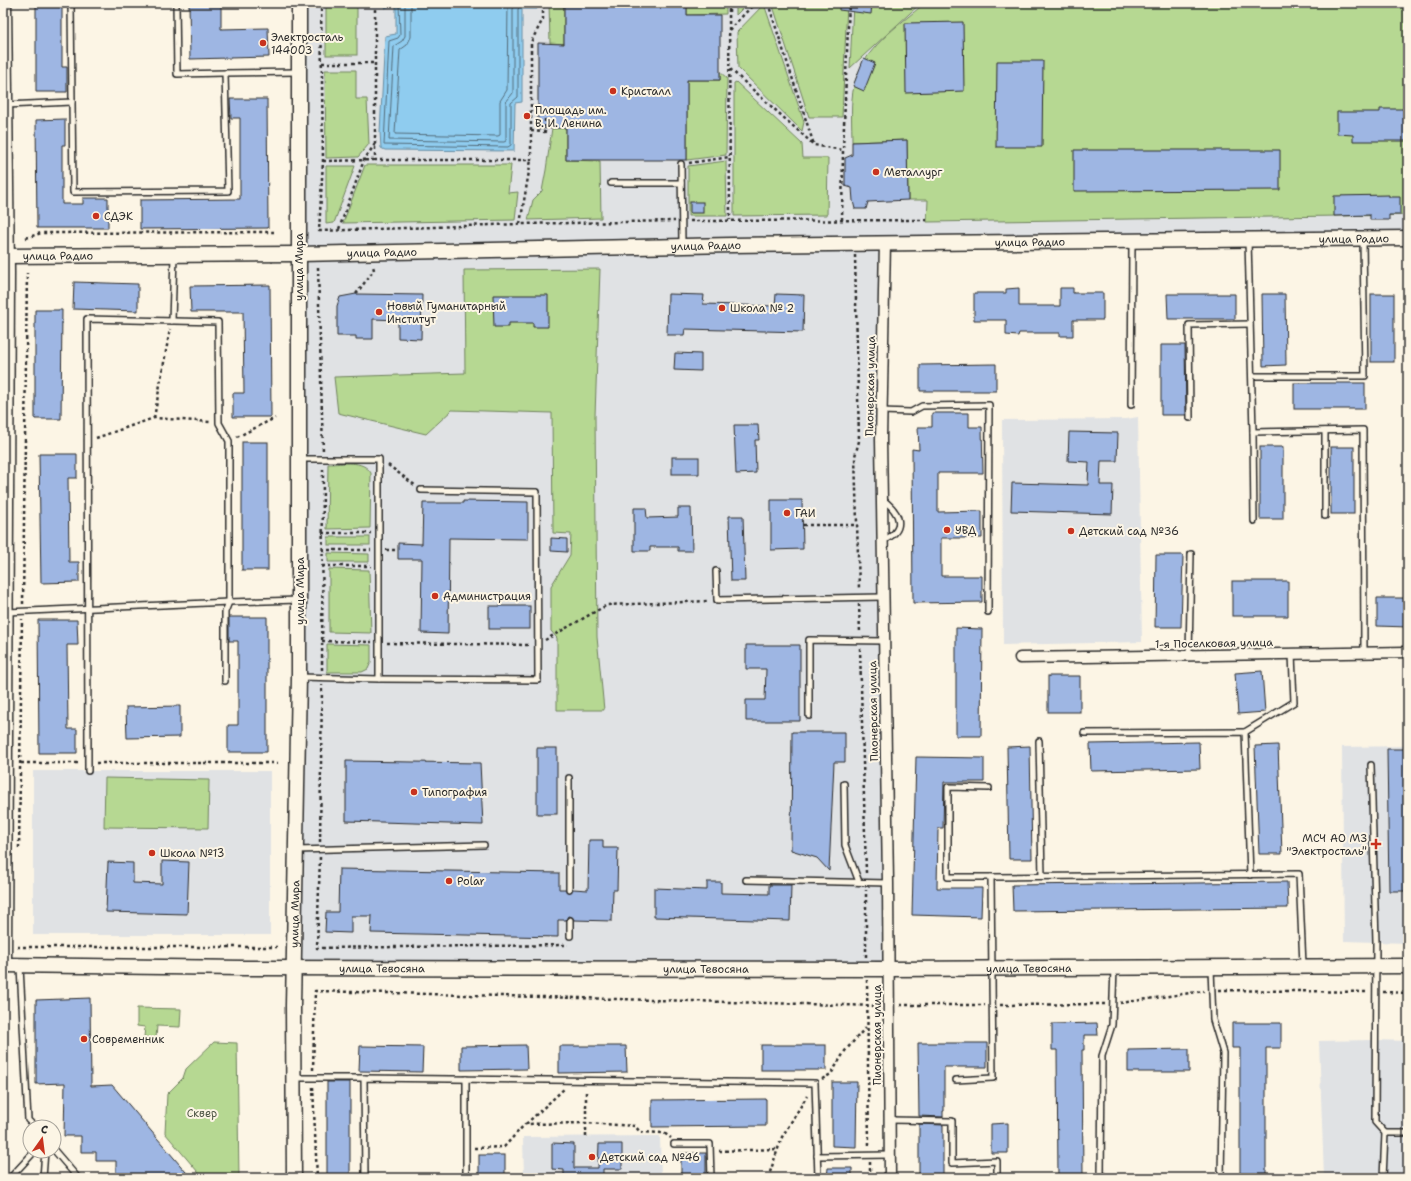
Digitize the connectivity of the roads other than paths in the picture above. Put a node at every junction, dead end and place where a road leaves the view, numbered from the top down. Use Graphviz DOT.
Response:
graph roads {
  1 [pos="4,3"];
  2 [pos="71,3"];
  3 [pos="176,3"];
  4 [pos="299,3"];
  5 [pos="4,51"];
  6 [pos="299,72"];
  7 [pos="225,73"];
  8 [pos="72,102"];
  9 [pos="4,105"];
  10 [pos="681,164"];
  11 [pos="611,182"];
  12 [pos="681,183"];
  13 [pos="1248,238"];
  14 [pos="1363,238"];
  15 [pos="1408,238"];
  16 [pos="1132,240"];
  17 [pos="885,243"];
  18 [pos="682,245"];
  19 [pos="299,254"];
  20 [pos="174,255"];
  21 [pos="5,256"];
  22 [pos="172,321"];
  23 [pos="1250,324"];
  24 [pos="1252,376"];
  25 [pos="1131,405"];
  26 [pos="881,412"];
  27 [pos="1190,418"];
  28 [pos="1325,431"];
  29 [pos="1253,432"];
  30 [pos="299,459"];
  31 [pos="421,490"];
  32 [pos="882,498"];
  33 [pos="1325,516"];
  34 [pos="1254,521"];
  35 [pos="882,541"];
  36 [pos="1191,554"];
  37 [pos="716,571"];
  38 [pos="883,597"];
  39 [pos="300,600"];
  40 [pos="230,602"];
  41 [pos="88,607"];
  42 [pos="4,612"];
  43 [pos="988,612"];
  44 [pos="884,641"];
  45 [pos="1364,652"];
  46 [pos="1408,652"];
  47 [pos="1292,654"];
  48 [pos="1189,655"];
  49 [pos="1020,658"];
  50 [pos="300,677"];
  51 [pos="379,679"];
  52 [pos="225,681"];
  53 [pos="809,716"];
  54 [pos="1244,732"];
  55 [pos="1084,733"];
  56 [pos="1039,742"];
  57 [pos="1371,765"];
  58 [pos="88,771"];
  59 [pos="569,778"];
  60 [pos="844,784"];
  61 [pos="989,788"];
  62 [pos="484,845"];
  63 [pos="297,850"];
  64 [pos="1250,875"];
  65 [pos="1042,876"];
  66 [pos="991,877"];
  67 [pos="746,880"];
  68 [pos="859,882"];
  69 [pos="888,883"];
  70 [pos="569,889"];
  71 [pos="570,920"];
  72 [pos="570,936"];
  73 [pos="4,965"];
  74 [pos="20,965"];
  75 [pos="1303,966"];
  76 [pos="1376,966"];
  77 [pos="1408,966"];
  78 [pos="1114,967"];
  79 [pos="1212,967"];
  80 [pos="295,968"];
  81 [pos="992,968"];
  82 [pos="889,969"];
  83 [pos="293,1078"];
  84 [pos="364,1078"];
  85 [pos="466,1079"];
  86 [pos="956,1080"];
  87 [pos="28,1119"];
  88 [pos="890,1120"];
  89 [pos="1385,1133"];
  90 [pos="1408,1133"];
  91 [pos="674,1144"];
  92 [pos="890,1155"];
  93 [pos="817,1156"];
  94 [pos="28,1159"];
  95 [pos="45,1159"];
  96 [pos="62,1159"];
  97 [pos="10,1178"];
  98 [pos="44,1178"];
  99 [pos="78,1178"];
  100 [pos="294,1178"];
  101 [pos="365,1178"];
  102 [pos="466,1178"];
  103 [pos="711,1178"];
  104 [pos="818,1178"];
  105 [pos="890,1178"];
  106 [pos="997,1178"];
  107 [pos="1101,1178"];
  108 [pos="1221,1178"];
  109 [pos="1383,1178"];
  1 -- 5 [label="main road"];
  2 -- 8 [label="lane"];
  3 -- 7 [label="lane"];
  4 -- 6 [label="main road, улица Мира"];
  5 -- 9 [label="main road"];
  6 -- 7 [label="lane"];
  6 -- 19 [label="main road, улица Мира"];
  7 -- 8 [label="lane"];
  8 -- 9 [label="lane"];
  9 -- 21 [label="main road"];
  10 -- 12 [label="lane"];
  11 -- 12 [label="lane"];
  12 -- 18 [label="lane"];
  13 -- 14 [label="main road, улица Радио"];
  13 -- 16 [label="main road, улица Радио"];
  13 -- 23 [label="lane"];
  14 -- 15 [label="main road, улица Радио"];
  14 -- 24 [label="lane"];
  16 -- 17 [label="main road, улица Радио"];
  16 -- 25 [label="lane"];
  17 -- 18 [label="main road, улица Радио"];
  17 -- 26 [label="street, Пионерская улица"];
  18 -- 19 [label="main road, улица Радио"];
  19 -- 20 [label="main road, улица Радио"];
  19 -- 30 [label="main road, улица Мира"];
  20 -- 21 [label="main road, улица Радио"];
  20 -- 22 [label="lane"];
  21 -- 42 [label="main road"];
  22 -- 40 [label="lane"];
  22 -- 41 [label="lane"];
  23 -- 24 [label="lane"];
  23 -- 27 [label="lane"];
  24 -- 29 [label="lane"];
  26 -- 32 [label="street, Пионерская улица"];
  26 -- 43 [label="lane"];
  28 -- 29 [label="lane"];
  28 -- 33 [label="lane"];
  28 -- 45 [label="lane"];
  29 -- 34 [label="lane"];
  30 -- 39 [label="main road, улица Мира"];
  30 -- 51 [label="lane"];
  31 -- 51 [label="lane"];
  32 -- 35 [label="street, Пионерская улица"];
  32 -- 35 [label="lane"];
  35 -- 38 [label="street, Пионерская улица"];
  36 -- 48 [label="lane"];
  37 -- 38 [label="lane"];
  38 -- 44 [label="street, Пионерская улица"];
  39 -- 40 [label="lane"];
  39 -- 50 [label="main road, улица Мира"];
  40 -- 41 [label="lane"];
  40 -- 52 [label="lane"];
  41 -- 42 [label="lane"];
  41 -- 58 [label="lane"];
  42 -- 73 [label="main road"];
  44 -- 53 [label="lane"];
  44 -- 69 [label="street, Пионерская улица"];
  45 -- 46 [label="street, 1-я Поселковая улица"];
  45 -- 47 [label="street, 1-я Поселковая улица"];
  47 -- 48 [label="street, 1-я Поселковая улица"];
  47 -- 54 [label="lane"];
  48 -- 49 [label="street, 1-я Поселковая улица"];
  50 -- 51 [label="lane"];
  50 -- 63 [label="main road, улица Мира"];
  54 -- 55 [label="lane"];
  54 -- 64 [label="lane"];
  56 -- 65 [label="lane"];
  57 -- 76 [label="lane"];
  59 -- 70 [label="lane"];
  60 -- 68 [label="lane"];
  61 -- 66 [label="lane"];
  62 -- 63 [label="lane"];
  63 -- 80 [label="main road, улица Мира"];
  64 -- 65 [label="lane"];
  64 -- 75 [label="lane"];
  65 -- 66 [label="lane"];
  66 -- 81 [label="lane"];
  67 -- 68 [label="lane"];
  68 -- 69 [label="lane"];
  69 -- 82 [label="street, Пионерская улица"];
  71 -- 72 [label="lane"];
  73 -- 74 [label="main road, улица Тевосяна"];
  74 -- 80 [label="main road, улица Тевосяна"];
  74 -- 87 [label="lane"];
  75 -- 76 [label="main road, улица Тевосяна"];
  75 -- 79 [label="main road, улица Тевосяна"];
  76 -- 77 [label="main road, улица Тевосяна"];
  76 -- 89 [label="lane"];
  78 -- 79 [label="main road, улица Тевосяна"];
  78 -- 81 [label="main road, улица Тевосяна"];
  78 -- 107 [label="lane"];
  79 -- 108 [label="lane"];
  80 -- 82 [label="main road, улица Тевосяна"];
  80 -- 83 [label="main road, улица Мира"];
  81 -- 82 [label="main road, улица Тевосяна"];
  81 -- 86 [label="lane"];
  82 -- 88 [label="street, Пионерская улица"];
  83 -- 84 [label="lane"];
  83 -- 100 [label="main road, улица Мира"];
  84 -- 85 [label="lane"];
  84 -- 101 [label="lane"];
  85 -- 93 [label="lane"];
  85 -- 102 [label="lane"];
  88 -- 92 [label="street, Пионерская улица"];
  88 -- 106 [label="lane"];
  89 -- 90 [label="lane"];
  89 -- 109 [label="lane"];
  91 -- 103 [label="lane"];
  92 -- 93 [label="lane"];
  92 -- 105 [label="street, Пионерская улица"];
  93 -- 104 [label="lane"];
  94 -- 97 [label="lane"];
  95 -- 98 [label="lane"];
  96 -- 99 [label="lane"];
}
